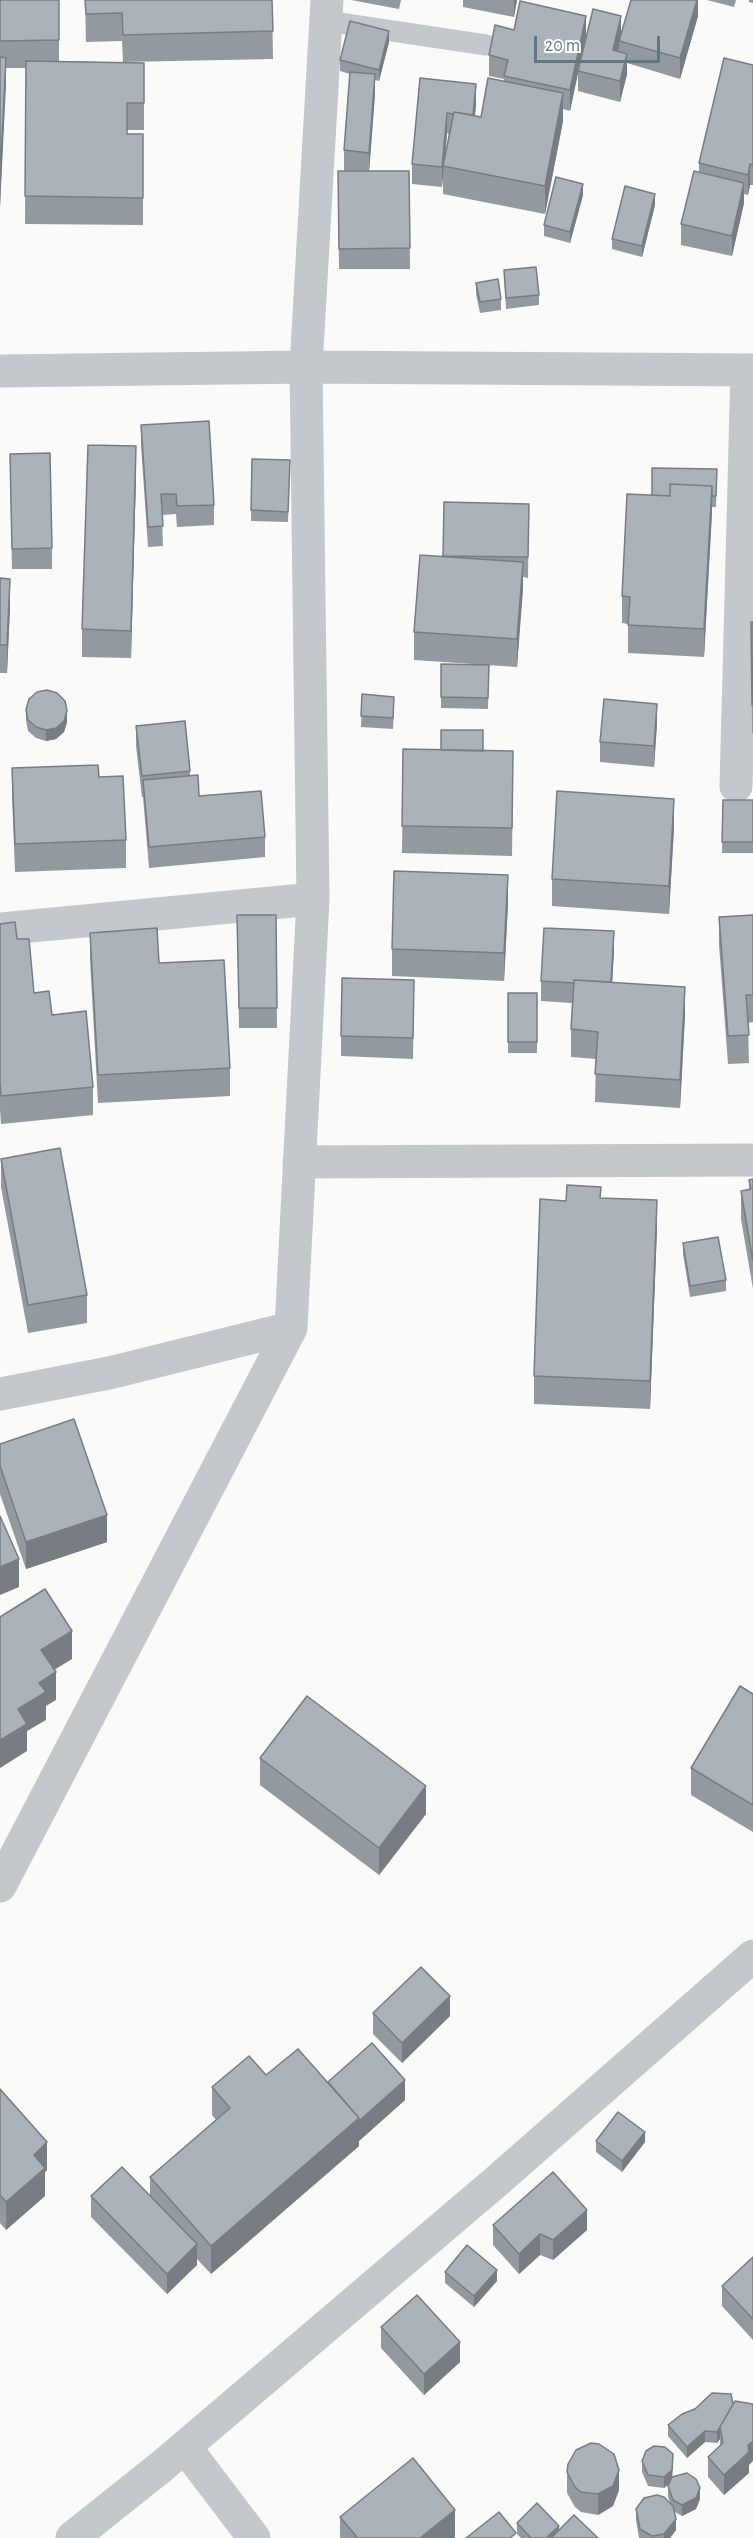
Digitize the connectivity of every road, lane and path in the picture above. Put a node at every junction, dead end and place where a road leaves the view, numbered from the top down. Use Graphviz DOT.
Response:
graph roads {
  1 [pos="327,10"];
  2 [pos="486,45"];
  3 [pos="306,367"];
  4 [pos="750,370"];
  5 [pos="0,371"];
  6 [pos="736,786"];
  7 [pos="313,900"];
  8 [pos="0,929"];
  9 [pos="753,1160"];
  10 [pos="299,1162"];
  11 [pos="291,1328"];
  12 [pos="0,1394"];
  13 [pos="0,1886"];
  14 [pos="753,1956"];
  15 [pos="185,2447"];
  16 [pos="72,2538"];
  17 [pos="254,2538"];
  1 -- 2 [label="lane"];
  1 -- 3 [label="street"];
  3 -- 4 [label="street"];
  3 -- 5 [label="street"];
  3 -- 7 [label="street"];
  4 -- 6 [label="street"];
  7 -- 8 [label="street"];
  7 -- 10 [label="street"];
  9 -- 10 [label="street"];
  10 -- 11 [label="street"];
  11 -- 12 [label="street"];
  11 -- 13 [label="street"];
  14 -- 15 [label="street"];
  15 -- 16 [label="street"];
  15 -- 17 [label="street"];
}
